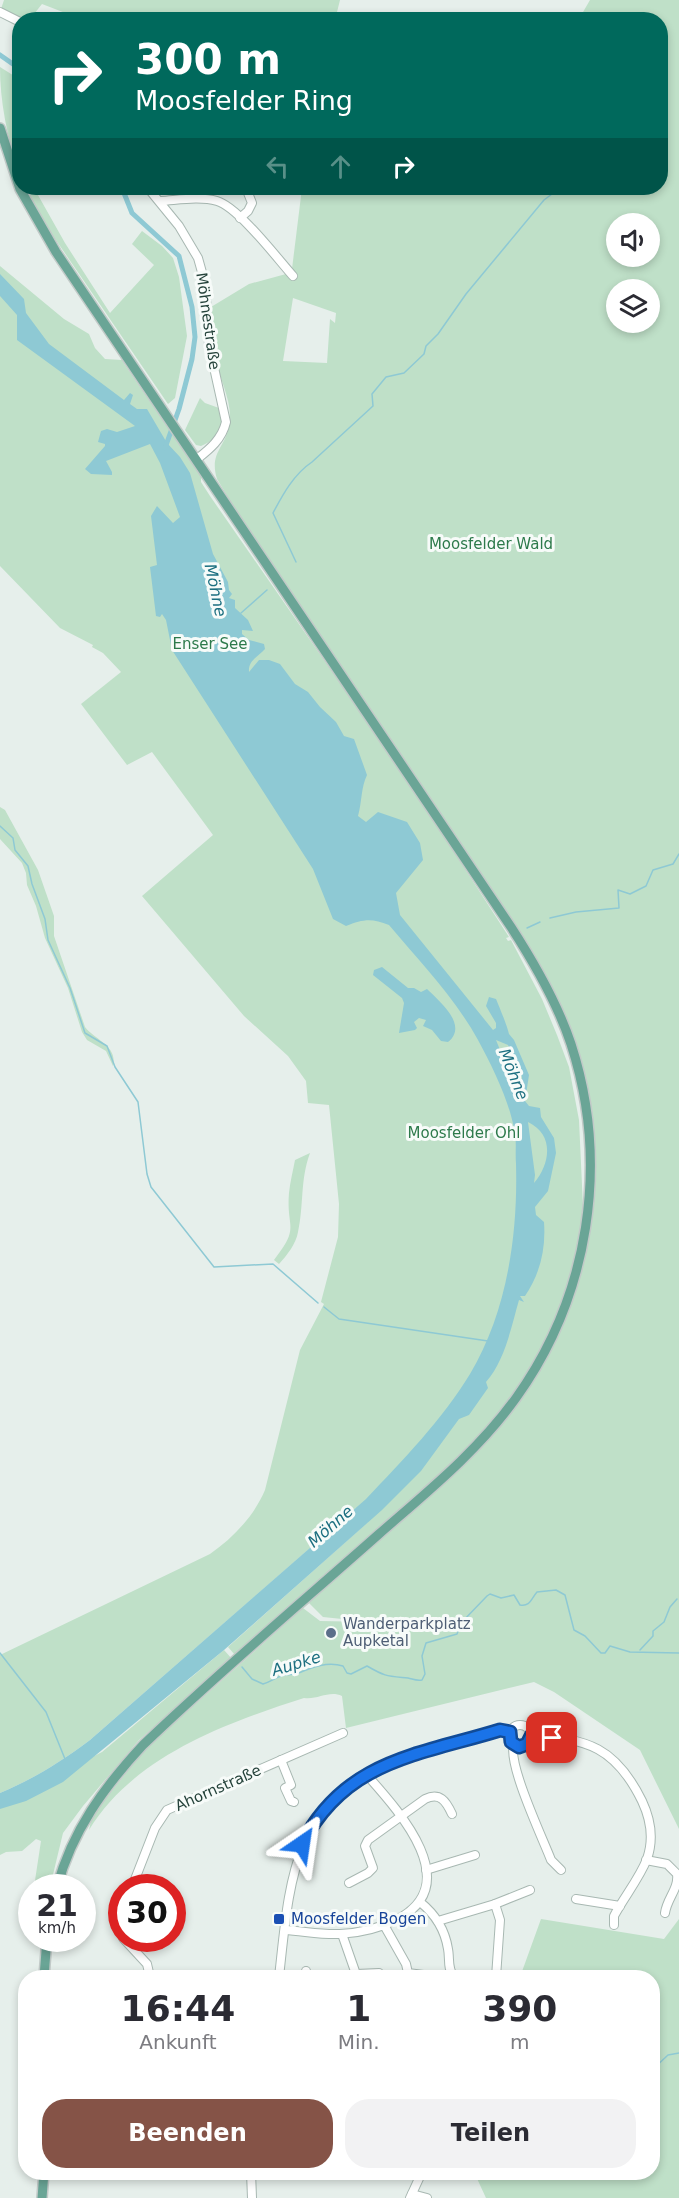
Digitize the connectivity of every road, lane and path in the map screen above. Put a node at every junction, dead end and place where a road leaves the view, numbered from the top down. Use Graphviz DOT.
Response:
graph roads {
  1 [pos="0,128"];
  2 [pos="12,170"];
  3 [pos="24,195"];
  4 [pos="154,195"];
  5 [pos="249,195"];
  6 [pos="160,201"];
  7 [pos="240,218"];
  8 [pos="293,276"];
  9 [pos="197,459"];
  10 [pos="510,1732"];
  11 [pos="343,1734"];
  12 [pos="531,1736"];
  13 [pos="514,1745"];
  14 [pos="281,1760"];
  15 [pos="366,1774"];
  16 [pos="294,1802"];
  17 [pos="452,1814"];
  18 [pos="401,1817"];
  19 [pos="475,1855"];
  20 [pos="646,1860"];
  21 [pos="426,1870"];
  22 [pos="561,1870"];
  23 [pos="61,1874"];
  24 [pos="137,1874"];
  25 [pos="349,1883"];
  26 [pos="530,1890"];
  27 [pos="576,1899"];
  28 [pos="420,1902"];
  29 [pos="495,1904"];
  30 [pos="620,1906"];
  31 [pos="665,1913"];
  32 [pos="438,1921"];
  33 [pos="614,1924"];
  34 [pos="384,1925"];
  35 [pos="285,1930"];
  36 [pos="342,1934"];
  37 [pos="46,1952"];
  38 [pos="136,1952"];
  39 [pos="45,1970"];
  40 [pos="148,1970"];
  41 [pos="280,1970"];
  42 [pos="355,1970"];
  43 [pos="407,1970"];
  44 [pos="450,1970"];
  45 [pos="496,1970"];
  46 [pos="43,2180"];
  47 [pos="251,2180"];
  48 [pos="418,2180"];
  49 [pos="411,2196"];
  50 [pos="42,2198"];
  51 [pos="252,2198"];
  52 [pos="427,2198"];
  1 -- 2 [label="main road"];
  3 -- 9 [label="main road"];
  4 -- 6 [label="street, Möhnestraße"];
  5 -- 7 [label="street"];
  6 -- 7 [label="street"];
  6 -- 9 [label="street, Möhnestraße"];
  7 -- 8 [label="street"];
  9 -- 23 [label="main road"];
  10 -- 12 [label="street"];
  10 -- 13 [label="street"];
  10 -- 15 [label="street"];
  11 -- 14 [label="street, Ahornstraße"];
  12 -- 13 [label="street"];
  12 -- 20 [label="street"];
  13 -- 22 [label="street"];
  14 -- 16 [label="street, Ahornstraße"];
  14 -- 24 [label="street, Ahornstraße"];
  15 -- 18 [label="street"];
  15 -- 35 [label="street"];
  17 -- 18 [label="street"];
  18 -- 21 [label="street"];
  18 -- 25 [label="street"];
  19 -- 21 [label="street"];
  20 -- 30 [label="street"];
  20 -- 31 [label="street"];
  21 -- 28 [label="street"];
  26 -- 29 [label="street"];
  27 -- 30 [label="street"];
  28 -- 32 [label="street"];
  28 -- 34 [label="street"];
  29 -- 32 [label="street"];
  29 -- 45 [label="street"];
  30 -- 33 [label="street"];
  32 -- 44 [label="street"];
  34 -- 36 [label="street"];
  34 -- 43 [label="street"];
  35 -- 36 [label="street"];
  35 -- 41 [label="street"];
  36 -- 42 [label="street"];
  37 -- 39 [label="main road"];
  38 -- 40 [label="street"];
  46 -- 50 [label="main road"];
  47 -- 51 [label="street"];
  48 -- 49 [label="street"];
  49 -- 52 [label="street"];
}
